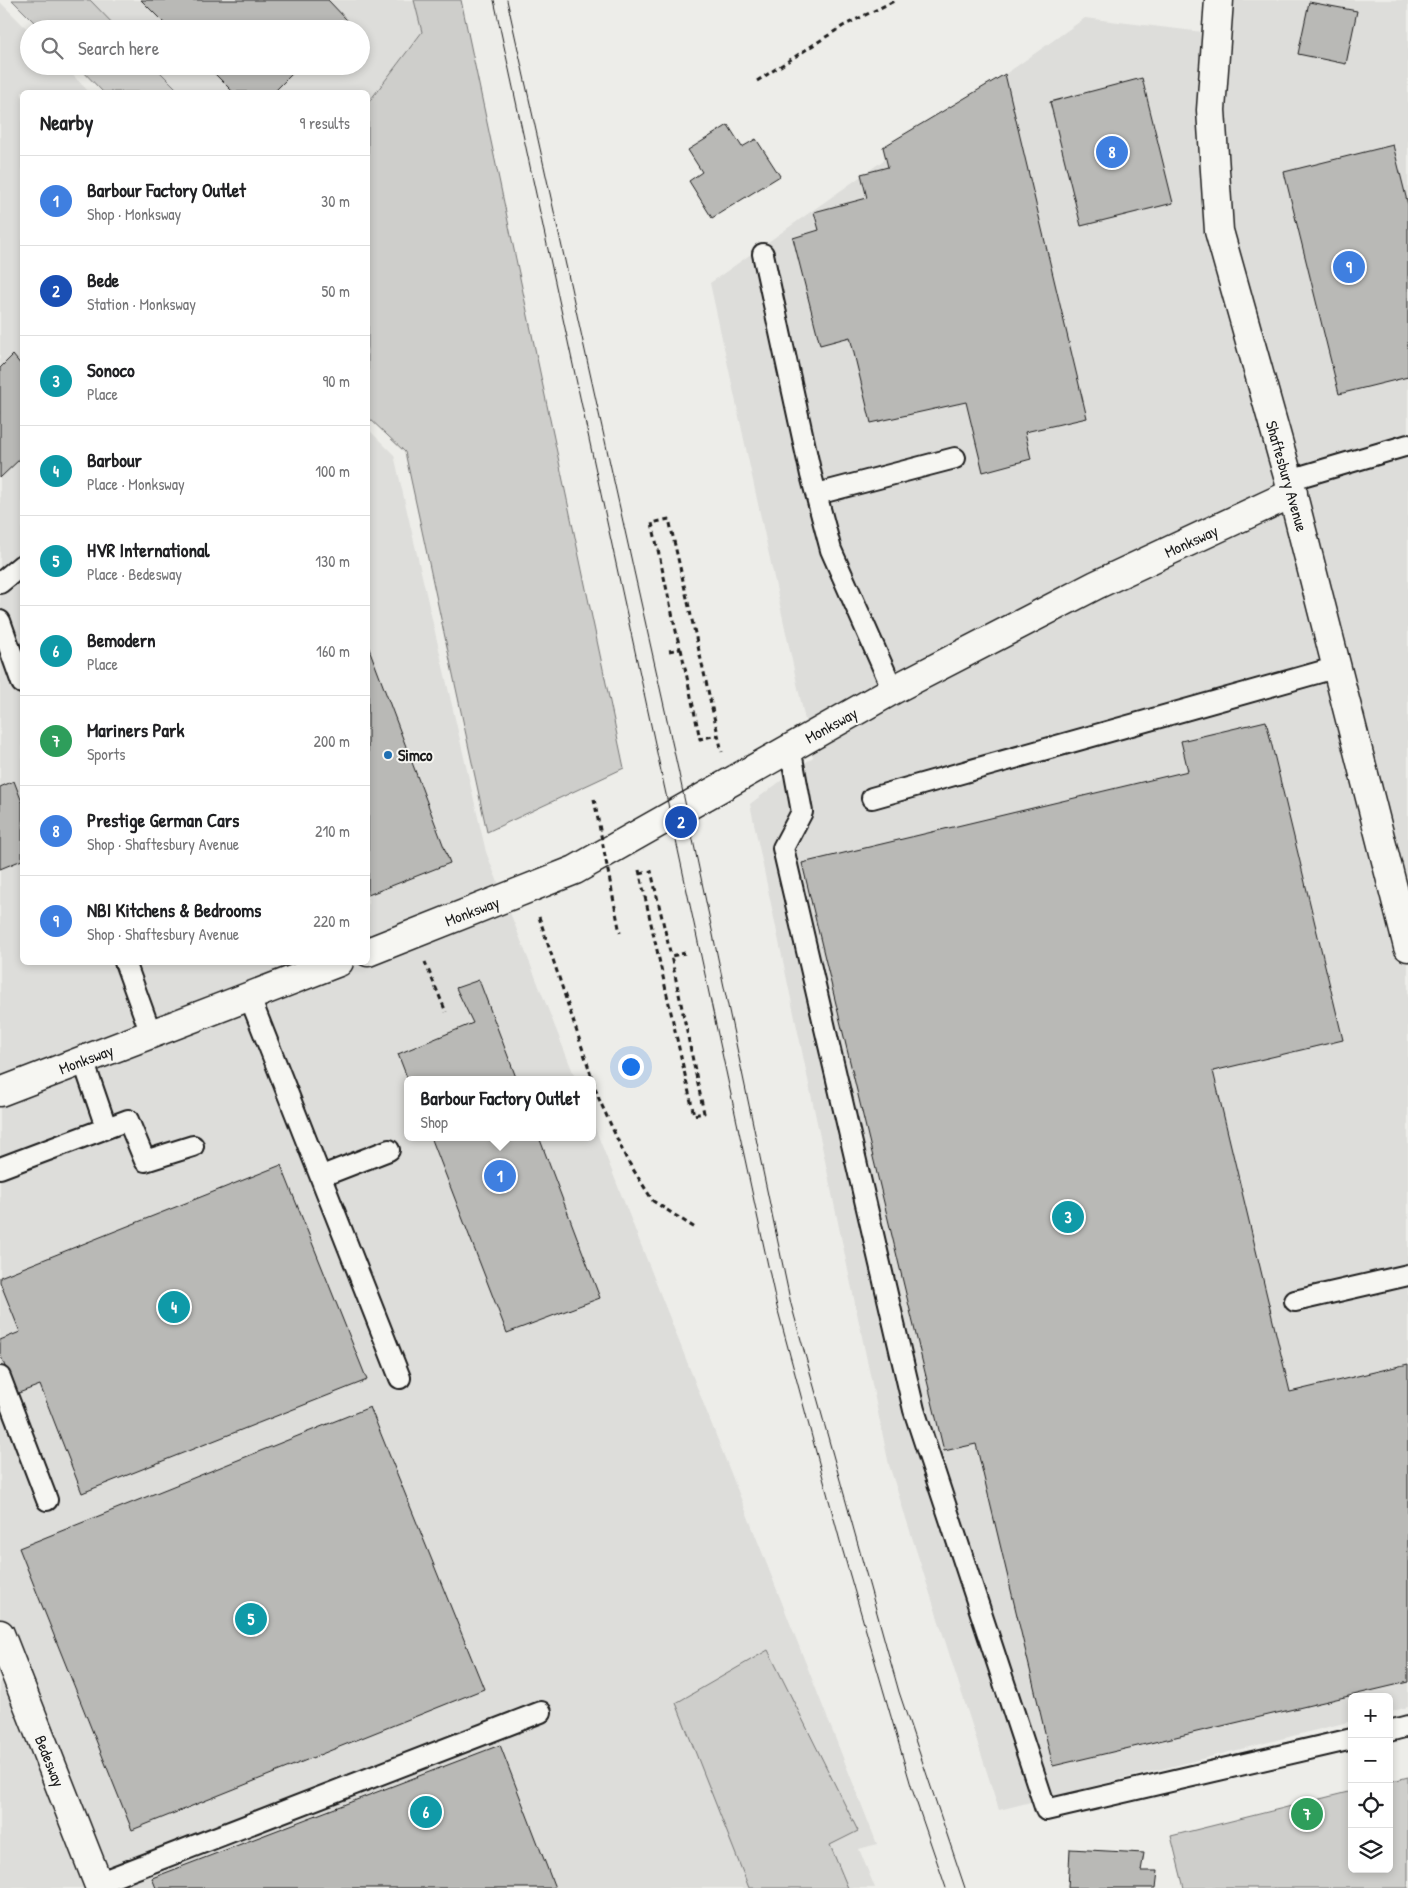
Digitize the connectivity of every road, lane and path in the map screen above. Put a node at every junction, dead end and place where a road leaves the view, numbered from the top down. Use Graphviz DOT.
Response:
graph roads {
  1 [pos="896,0"];
  2 [pos="1219,0"];
  3 [pos="757,81"];
  4 [pos="763,254"];
  5 [pos="1408,445"];
  6 [pos="955,458"];
  7 [pos="1291,487"];
  8 [pos="817,494"];
  9 [pos="20,567"];
  10 [pos="0,583"];
  11 [pos="0,621"];
  12 [pos="680,649"];
  13 [pos="669,652"];
  14 [pos="1338,667"];
  15 [pos="20,677"];
  16 [pos="893,690"];
  17 [pos="717,735"];
  18 [pos="790,747"];
  19 [pos="722,753"];
  20 [pos="872,798"];
  21 [pos="594,799"];
  22 [pos="631,838"];
  23 [pos="640,874"];
  24 [pos="529,888"];
  25 [pos="620,933"];
  26 [pos="413,934"];
  27 [pos="1408,947"];
  28 [pos="370,951"];
  29 [pos="685,953"];
  30 [pos="671,956"];
  31 [pos="125,965"];
  32 [pos="332,965"];
  33 [pos="250,998"];
  34 [pos="446,1012"];
  35 [pos="151,1034"];
  36 [pos="83,1060"];
  37 [pos="591,1076"];
  38 [pos="596,1090"];
  39 [pos="0,1092"];
  40 [pos="106,1127"];
  41 [pos="193,1146"];
  42 [pos="389,1150"];
  43 [pos="0,1168"];
  44 [pos="322,1176"];
  45 [pos="695,1228"];
  46 [pos="1408,1275"];
  47 [pos="1295,1301"];
  48 [pos="0,1377"];
  49 [pos="400,1378"];
  50 [pos="47,1500"];
  51 [pos="0,1634"];
  52 [pos="541,1712"];
  53 [pos="1408,1726"];
  54 [pos="1393,1730"];
  55 [pos="1348,1741"];
  56 [pos="99,1886"];
  1 -- 3 [label="path"];
  2 -- 7 [label="street, Shaftesbury Avenue"];
  4 -- 8 [label="lane"];
  5 -- 7 [label="lane"];
  6 -- 8 [label="lane"];
  7 -- 14 [label="street, Shaftesbury Avenue"];
  7 -- 16 [label="street, Monksway"];
  8 -- 16 [label="lane"];
  9 -- 10 [label="lane"];
  11 -- 15 [label="lane"];
  12 -- 13 [label="path"];
  12 -- 17 [label="path"];
  12 -- 17 [label="path"];
  14 -- 20 [label="lane"];
  14 -- 27 [label="street, Shaftesbury Avenue"];
  16 -- 18 [label="street, Monksway"];
  17 -- 19 [label="path"];
  18 -- 22 [label="street, Monksway"];
  18 -- 55 [label="lane"];
  21 -- 25 [label="path, bridge"];
  22 -- 23 [label="path"];
  22 -- 24 [label="street, Monksway"];
  23 -- 30 [label="path"];
  23 -- 30 [label="path"];
  24 -- 26 [label="street, Monksway"];
  24 -- 37 [label="path"];
  26 -- 28 [label="street, Monksway"];
  26 -- 34 [label="path"];
  29 -- 30 [label="path"];
  31 -- 35 [label="lane"];
  32 -- 33 [label="street, Monksway"];
  33 -- 35 [label="street, Monksway"];
  33 -- 44 [label="lane"];
  35 -- 36 [label="street, Monksway"];
  36 -- 39 [label="street, Monksway"];
  36 -- 40 [label="lane"];
  38 -- 45 [label="path"];
  40 -- 41 [label="lane"];
  40 -- 43 [label="lane"];
  42 -- 44 [label="lane"];
  44 -- 49 [label="lane"];
  46 -- 47 [label="lane"];
  48 -- 50 [label="lane"];
  51 -- 56 [label="street, Bedesway"];
  52 -- 56 [label="lane"];
  53 -- 54 [label="lane"];
}
